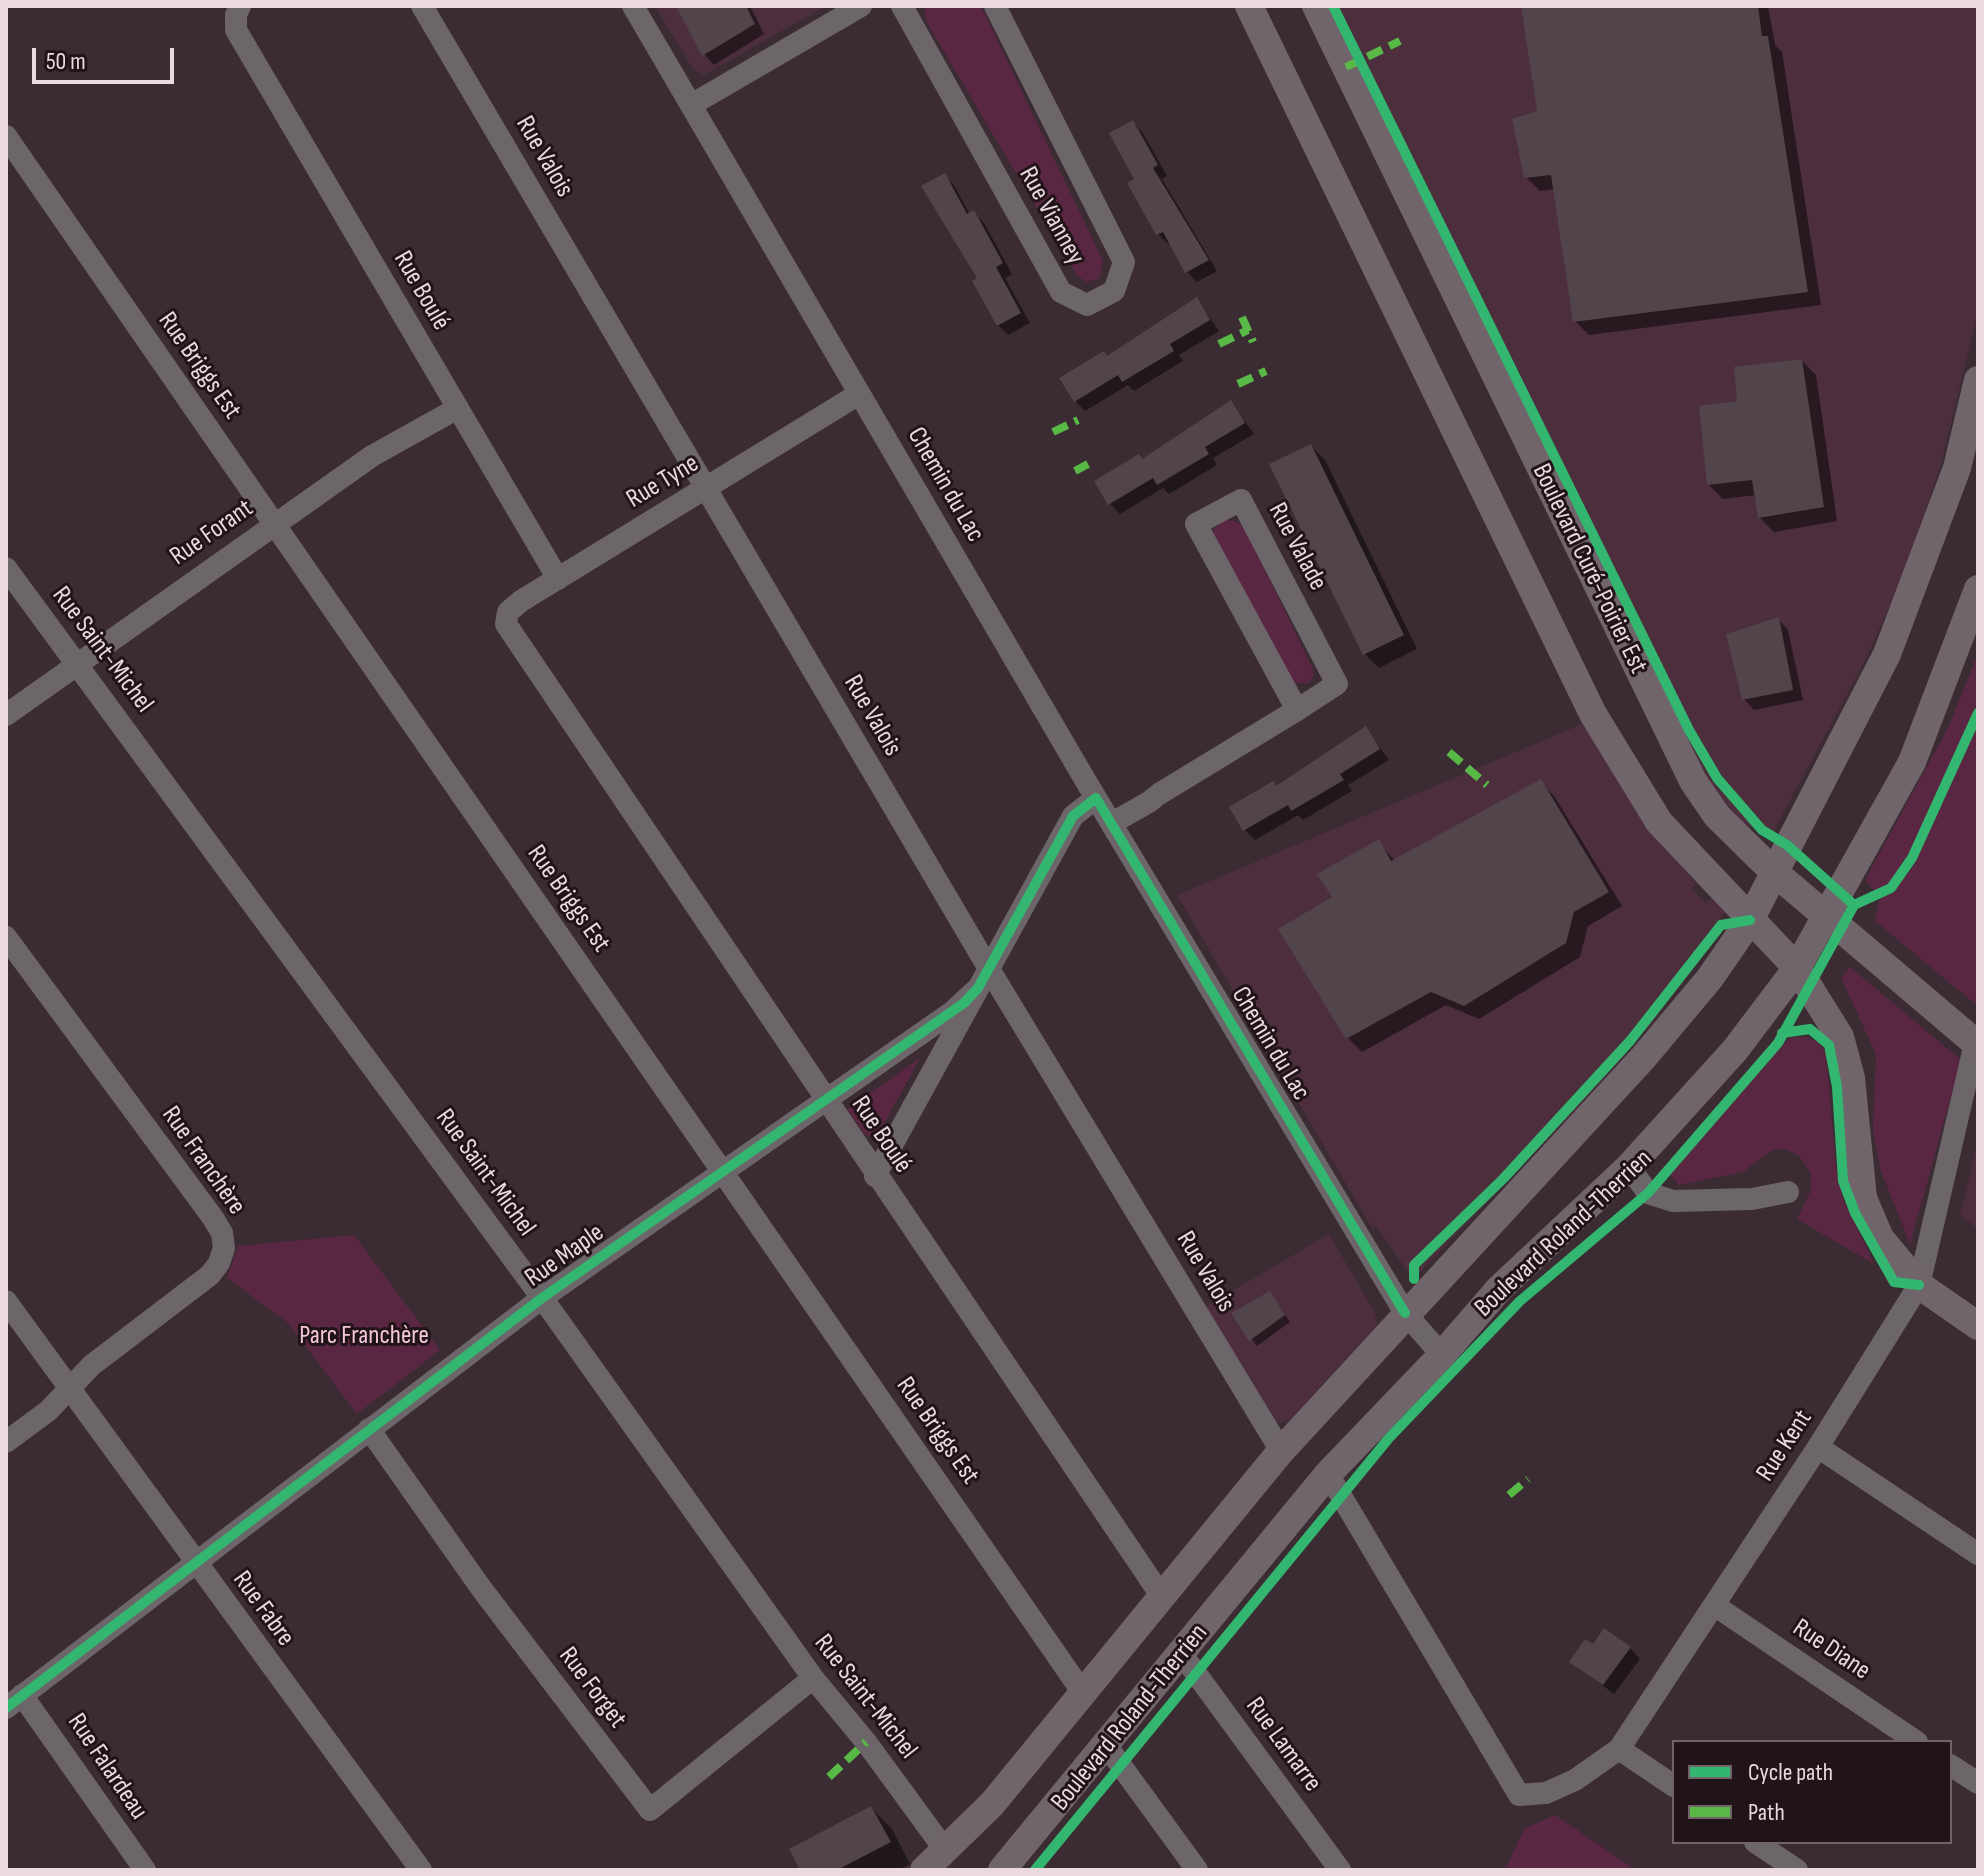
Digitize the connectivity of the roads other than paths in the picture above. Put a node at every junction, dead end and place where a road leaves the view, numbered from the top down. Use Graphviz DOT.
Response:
graph roads {
  1 [pos="240,6"];
  2 [pos="422,6"];
  3 [pos="633,6"];
  4 [pos="861,6"];
  5 [pos="902,6"];
  6 [pos="995,6"];
  7 [pos="1249,6"];
  8 [pos="1316,6"];
  9 [pos="691,105"];
  10 [pos="6,136"];
  11 [pos="1978,380"];
  12 [pos="859,394"];
  13 [pos="458,408"];
  14 [pos="706,488"];
  15 [pos="274,523"];
  16 [pos="6,568"];
  17 [pos="558,579"];
  18 [pos="1978,589"];
  19 [pos="506,624"];
  20 [pos="76,662"];
  21 [pos="1297,710"];
  22 [pos="6,715"];
  23 [pos="1096,798"];
  24 [pos="1112,823"];
  25 [pos="1773,871"];
  26 [pos="1827,916"];
  27 [pos="1750,920"];
  28 [pos="6,937"];
  29 [pos="1797,968"];
  30 [pos="983,979"];
  31 [pos="1977,1044"];
  32 [pos="825,1100"];
  33 [pos="1629,1167"];
  34 [pos="723,1172"];
  35 [pos="875,1176"];
  36 [pos="1788,1192"];
  37 [pos="1919,1285"];
  38 [pos="542,1298"];
  39 [pos="6,1301"];
  40 [pos="1405,1313"];
  41 [pos="1978,1326"];
  42 [pos="1442,1355"];
  43 [pos="69,1389"];
  44 [pos="369,1429"];
  45 [pos="6,1442"];
  46 [pos="1818,1447"];
  47 [pos="1281,1451"];
  48 [pos="1328,1474"];
  49 [pos="1978,1554"];
  50 [pos="196,1562"];
  51 [pos="1160,1594"];
  52 [pos="1714,1605"];
  53 [pos="1181,1653"];
  54 [pos="813,1678"];
  55 [pos="1083,1693"];
  56 [pos="14,1702"];
  57 [pos="1914,1740"];
  58 [pos="1106,1745"];
  59 [pos="1619,1749"];
  60 [pos="1952,1766"];
  61 [pos="1978,1783"];
  62 [pos="1672,1785"];
  63 [pos="1758,1844"];
  64 [pos="945,1850"];
  65 [pos="145,1870"];
  66 [pos="421,1870"];
  67 [pos="924,1870"];
  68 [pos="1002,1870"];
  69 [pos="1197,1870"];
  70 [pos="1340,1870"];
  71 [pos="1797,1870"];
  1 -- 13 [label="street, Rue Boulé"];
  2 -- 14 [label="street, Rue Valois"];
  3 -- 9 [label="street, Chemin du Lac"];
  4 -- 9 [label="street"];
  5 -- 6 [label="street, Rue Vianney"];
  7 -- 27 [label="main road"];
  8 -- 25 [label="main road, Boulevard Curé-Poirier Est"];
  9 -- 12 [label="street, Chemin du Lac"];
  10 -- 15 [label="street, Rue Briggs Est"];
  11 -- 25 [label="main road, Boulevard Roland-Therrien"];
  12 -- 14 [label="street, Rue Tyne"];
  12 -- 23 [label="street, Chemin du Lac"];
  13 -- 15 [label="street, Rue Forant"];
  13 -- 17 [label="street, Rue Boulé"];
  14 -- 17 [label="street, Rue Tyne"];
  14 -- 30 [label="street, Rue Valois"];
  15 -- 20 [label="street, Rue Forant"];
  15 -- 34 [label="street, Rue Briggs Est"];
  16 -- 20 [label="street, Rue Saint-Michel"];
  17 -- 19 [label="street, Rue Tyne"];
  18 -- 26 [label="main road, Boulevard Roland-Therrien"];
  19 -- 32 [label="street, Rue Boulé"];
  20 -- 22 [label="street, Rue Forant"];
  20 -- 38 [label="street, Rue Saint-Michel"];
  21 -- 21 [label="street, Rue Valade"];
  21 -- 24 [label="street, Rue Valade"];
  23 -- 24 [label="street, Chemin du Lac"];
  23 -- 30 [label="street, Rue Maple"];
  24 -- 40 [label="street, Chemin du Lac"];
  25 -- 26 [label="main road, Boulevard Curé-Poirier Est"];
  25 -- 27 [label="main road, Boulevard Roland-Therrien"];
  26 -- 29 [label="main road, Boulevard Roland-Therrien"];
  26 -- 31 [label="main road, Boulevard Curé-Poirier Est"];
  27 -- 29 [label="main road"];
  27 -- 40 [label="main road, Boulevard Roland-Therrien"];
  28 -- 43 [label="street, Rue Franchère"];
  29 -- 33 [label="main road, Boulevard Roland-Therrien"];
  29 -- 37 [label="main road"];
  30 -- 32 [label="street, Rue Maple"];
  30 -- 35 [label="street, Rue Maple"];
  30 -- 47 [label="street, Rue Valois"];
  31 -- 37 [label="street, Rue Kent"];
  32 -- 34 [label="street, Rue Maple"];
  32 -- 35 [label="street, Rue Boulé"];
  33 -- 36 [label="street"];
  33 -- 42 [label="main road, Boulevard Roland-Therrien"];
  34 -- 38 [label="street, Rue Maple"];
  34 -- 55 [label="street, Rue Briggs Est"];
  35 -- 51 [label="street, Rue Boulé"];
  37 -- 41 [label="main road"];
  37 -- 46 [label="street, Rue Kent"];
  38 -- 44 [label="street, Rue Maple"];
  38 -- 54 [label="street, Rue Saint-Michel"];
  39 -- 43 [label="street, Rue Fabre"];
  40 -- 42 [label="street, Chemin du Lac"];
  40 -- 47 [label="main road, Boulevard Roland-Therrien"];
  42 -- 48 [label="main road, Boulevard Roland-Therrien"];
  43 -- 45 [label="street"];
  43 -- 50 [label="street, Rue Fabre"];
  44 -- 50 [label="street, Rue Maple"];
  44 -- 54 [label="street, Rue Forget"];
  46 -- 49 [label="street"];
  46 -- 52 [label="street, Rue Kent"];
  47 -- 51 [label="main road, Boulevard Roland-Therrien"];
  48 -- 53 [label="main road, Boulevard Roland-Therrien"];
  48 -- 59 [label="street, Rue Kent"];
  50 -- 56 [label="street, Rue Maple"];
  50 -- 66 [label="street, Rue Fabre"];
  51 -- 55 [label="main road, Boulevard Roland-Therrien"];
  52 -- 57 [label="street, Rue Diane"];
  52 -- 59 [label="street, Rue Kent"];
  53 -- 58 [label="main road, Boulevard Roland-Therrien"];
  53 -- 70 [label="street, Rue Lamarre"];
  54 -- 64 [label="street, Rue Saint-Michel"];
  55 -- 64 [label="main road, Boulevard Roland-Therrien"];
  56 -- 65 [label="street, Rue Falardeau"];
  58 -- 68 [label="main road, Boulevard Roland-Therrien"];
  58 -- 69 [label="street"];
  59 -- 62 [label="street"];
  60 -- 61 [label="street"];
  63 -- 71 [label="street"];
  64 -- 67 [label="main road, Boulevard Roland-Therrien"];
}
